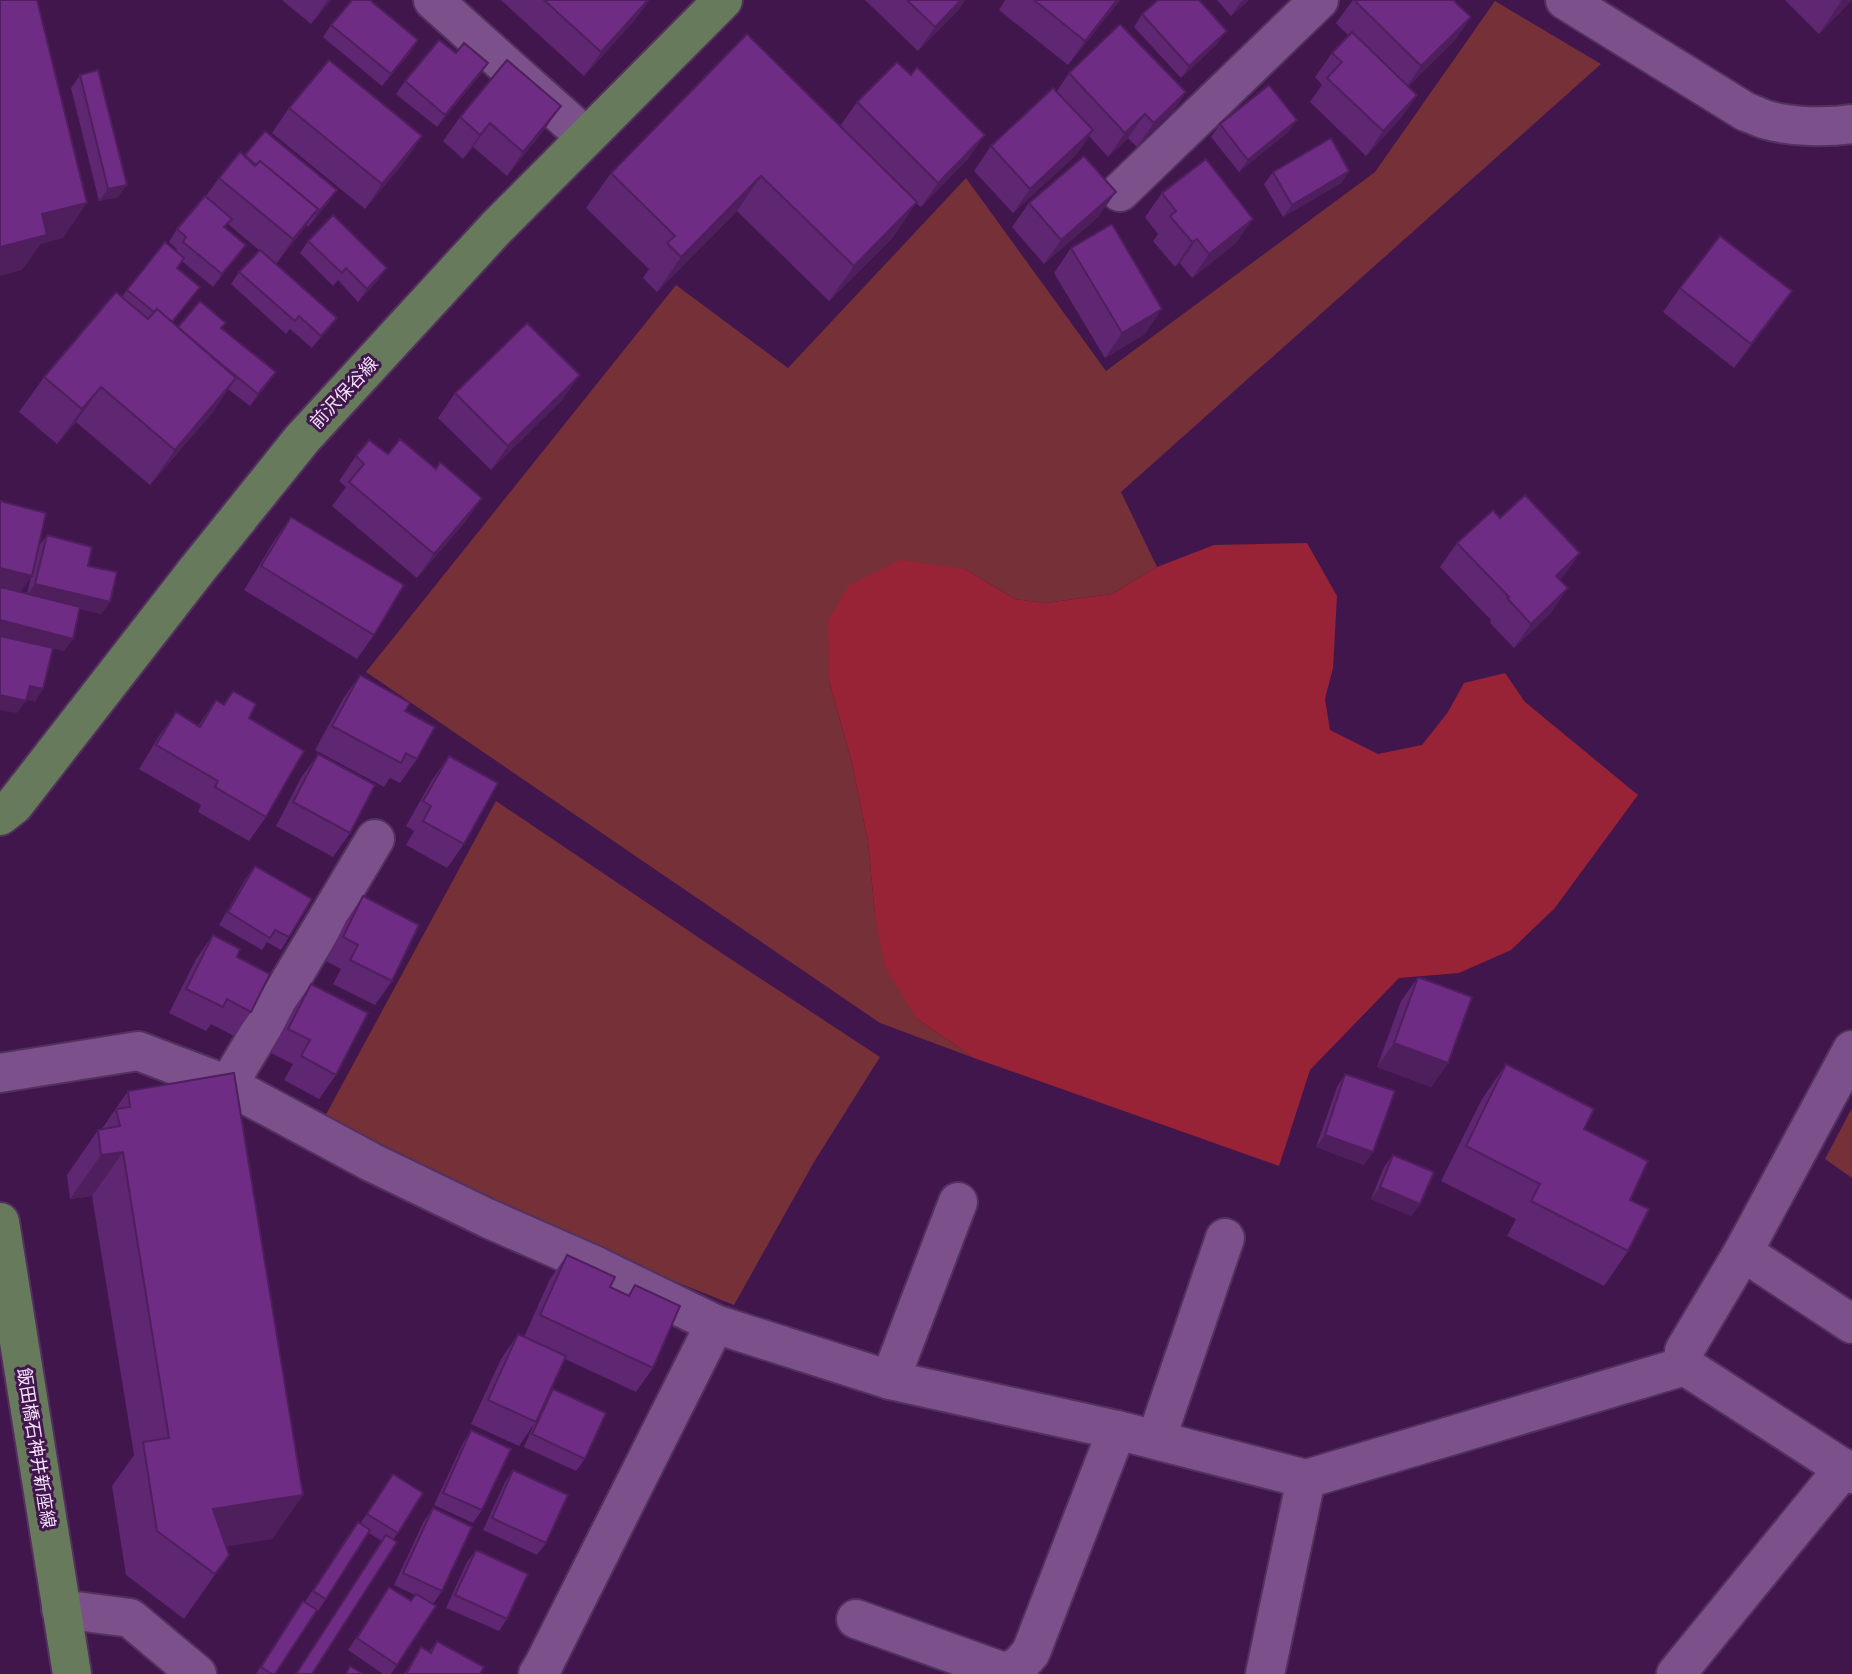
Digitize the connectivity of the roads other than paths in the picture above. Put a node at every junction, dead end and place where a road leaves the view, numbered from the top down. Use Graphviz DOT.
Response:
graph roads {
  1 [pos="433,0"];
  2 [pos="723,0"];
  3 [pos="1319,0"];
  4 [pos="1564,0"];
  5 [pos="1852,124"];
  6 [pos="586,137"];
  7 [pos="1120,192"];
  8 [pos="0,816"];
  9 [pos="375,838"];
  10 [pos="1852,1050"];
  11 [pos="0,1073"];
  12 [pos="228,1085"];
  13 [pos="958,1202"];
  14 [pos="0,1222"];
  15 [pos="1225,1238"];
  16 [pos="1743,1252"];
  17 [pos="715,1324"];
  18 [pos="1852,1324"];
  19 [pos="1685,1366"];
  20 [pos="890,1380"];
  21 [pos="1117,1430"];
  22 [pos="1156,1440"];
  23 [pos="1848,1471"];
  24 [pos="1306,1479"];
  25 [pos="61,1609"];
  26 [pos="856,1619"];
  27 [pos="72,1674"];
  28 [pos="197,1674"];
  29 [pos="538,1674"];
  30 [pos="1265,1674"];
  31 [pos="1676,1674"];
  1 -- 6 [label="street"];
  2 -- 6 [label="main road, 前沢保谷線"];
  3 -- 7 [label="street"];
  4 -- 5 [label="street"];
  6 -- 8 [label="main road, 前沢保谷線"];
  9 -- 12 [label="street"];
  10 -- 16 [label="street"];
  11 -- 12 [label="street"];
  12 -- 17 [label="street"];
  13 -- 20 [label="street"];
  14 -- 25 [label="main road, 飯田橋石神井新座線"];
  15 -- 22 [label="street"];
  16 -- 18 [label="street"];
  16 -- 19 [label="street"];
  17 -- 20 [label="street"];
  17 -- 29 [label="street"];
  19 -- 23 [label="street"];
  19 -- 24 [label="street"];
  20 -- 21 [label="street"];
  21 -- 22 [label="street"];
  21 -- 26 [label="street"];
  22 -- 24 [label="street"];
  23 -- 31 [label="street"];
  24 -- 30 [label="street"];
  25 -- 27 [label="main road, 飯田橋石神井新座線"];
  25 -- 28 [label="street"];
}
